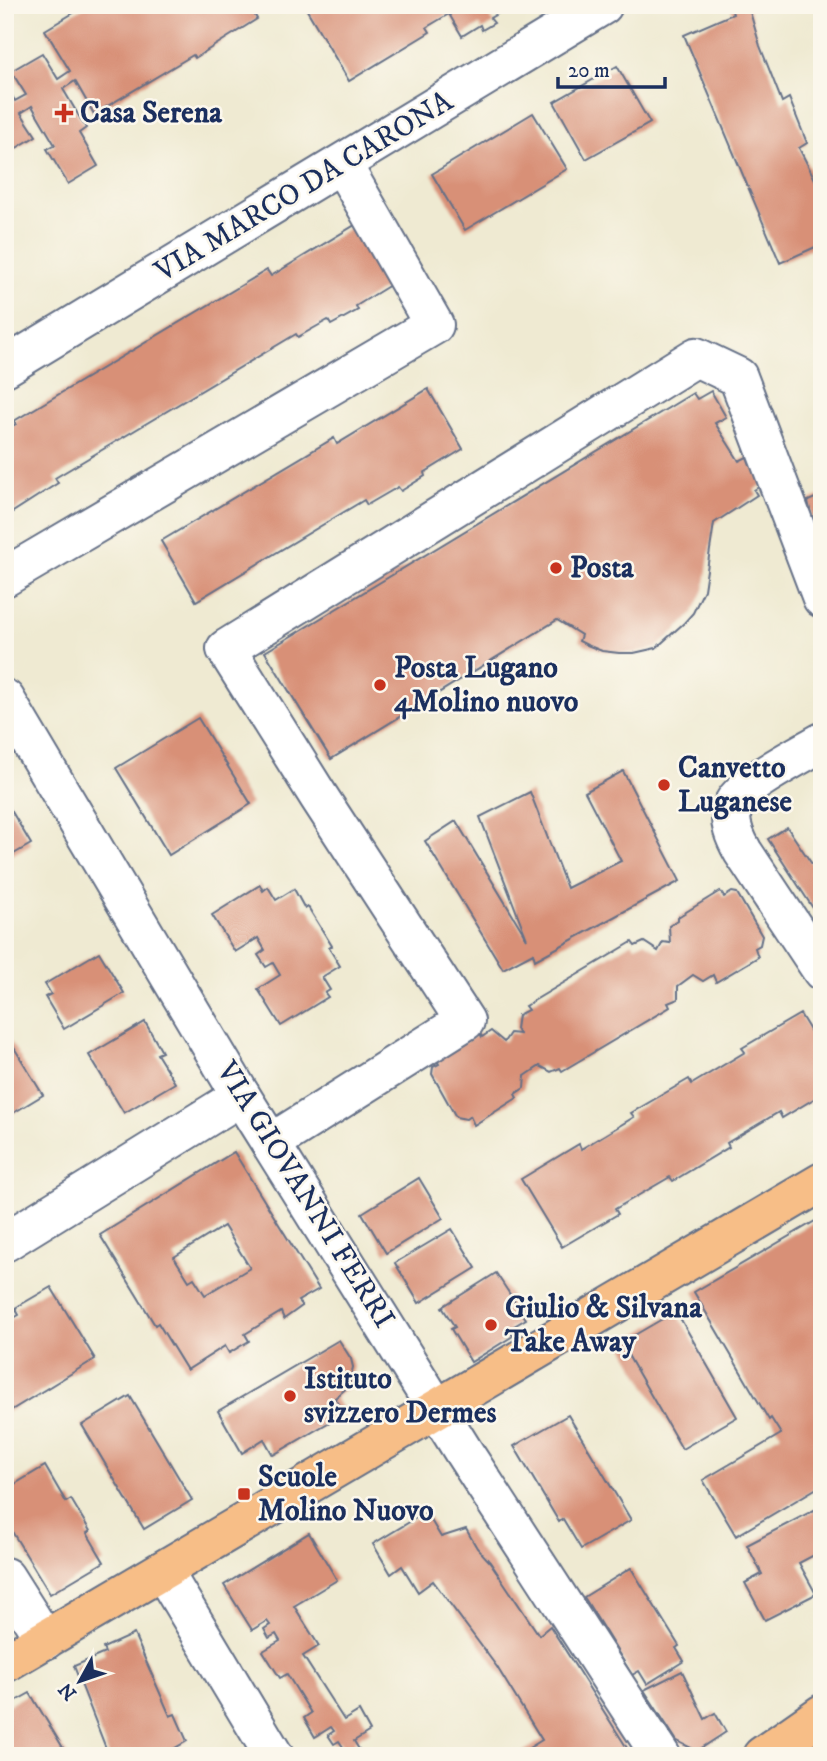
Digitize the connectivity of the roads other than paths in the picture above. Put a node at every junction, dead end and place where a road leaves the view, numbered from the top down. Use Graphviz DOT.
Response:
graph roads {
  1 [pos="603,5"];
  2 [pos="342,164"];
  3 [pos="5,367"];
  4 [pos="5,578"];
  5 [pos="822,598"];
  6 [pos="5,699"];
  7 [pos="822,742"];
  8 [pos="822,971"];
  9 [pos="241,1096"];
  10 [pos="271,1143"];
  11 [pos="822,1182"];
  12 [pos="5,1242"];
  13 [pos="437,1409"];
  14 [pos="163,1571"];
  15 [pos="5,1577"];
  16 [pos="45,1640"];
  17 [pos="5,1663"];
  18 [pos="822,1714"];
  19 [pos="769,1754"];
  20 [pos="274,1756"];
  21 [pos="661,1756"];
  1 -- 2 [label="street, VIA MARCO DA CARONA"];
  2 -- 3 [label="street, VIA MARCO DA CARONA"];
  2 -- 4 [label="street"];
  5 -- 10 [label="street"];
  6 -- 9 [label="street, VIA GIOVANNI FERRI"];
  7 -- 8 [label="street"];
  9 -- 10 [label="street, VIA GIOVANNI FERRI"];
  9 -- 12 [label="street"];
  10 -- 13 [label="street, VIA GIOVANNI FERRI"];
  11 -- 13 [label="main road"];
  13 -- 14 [label="main road"];
  13 -- 21 [label="street, VIA GIOVANNI FERRI"];
  14 -- 16 [label="main road"];
  14 -- 20 [label="street"];
  15 -- 16 [label="street"];
  16 -- 17 [label="main road"];
  18 -- 19 [label="main road"];
}
